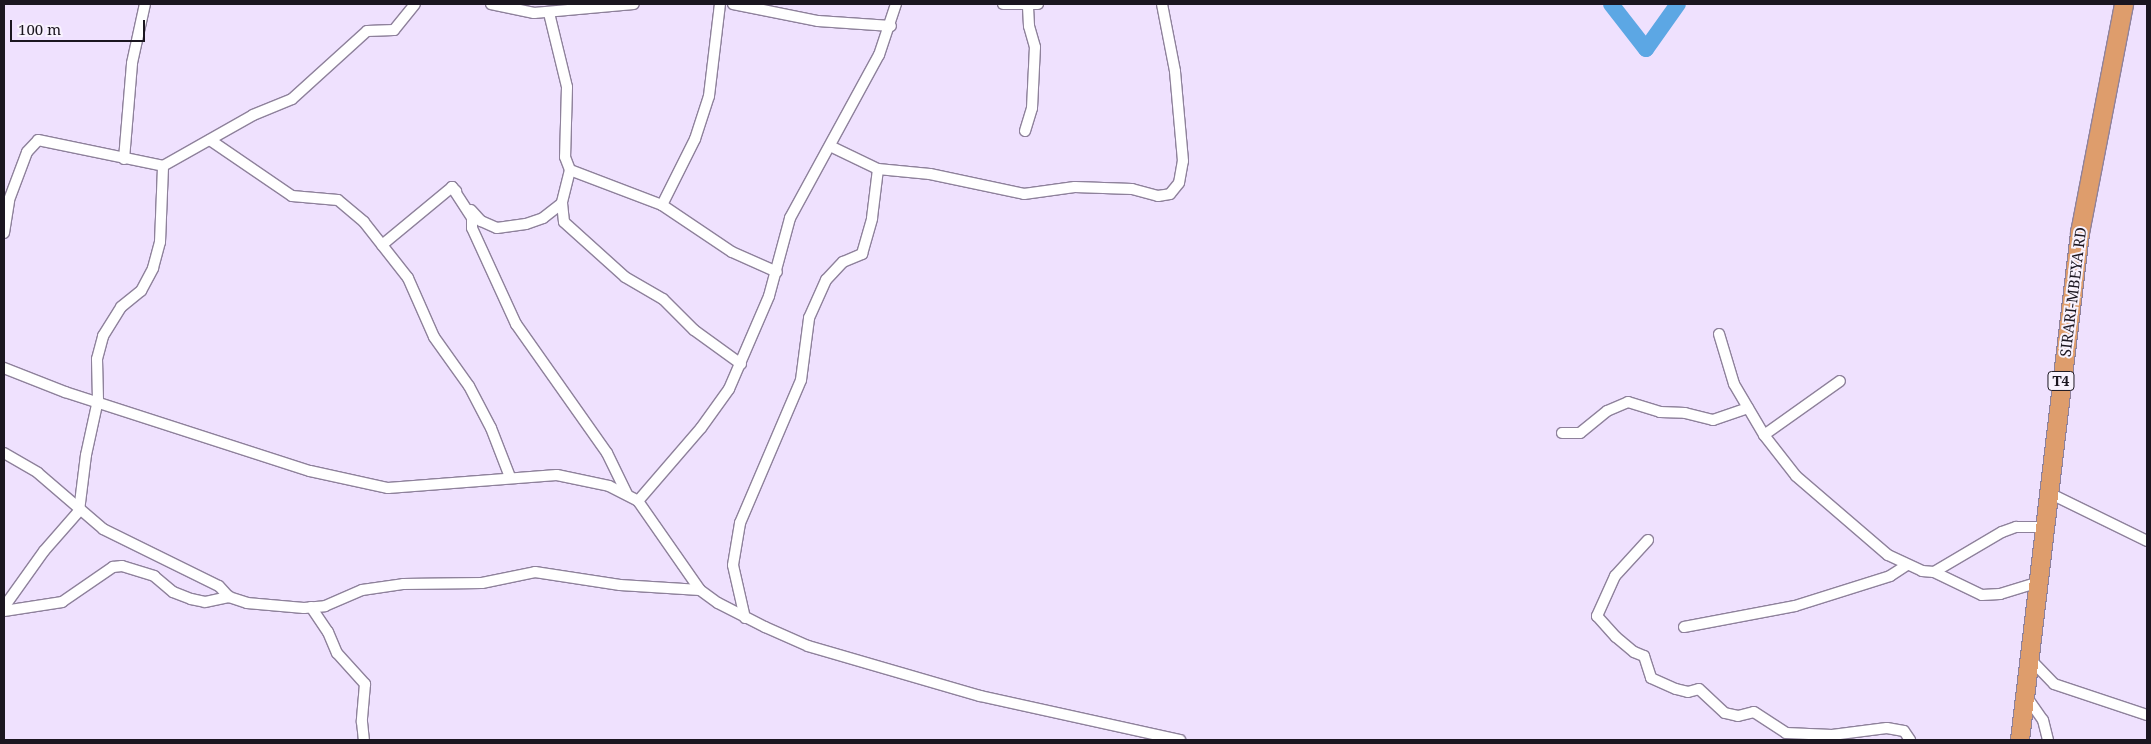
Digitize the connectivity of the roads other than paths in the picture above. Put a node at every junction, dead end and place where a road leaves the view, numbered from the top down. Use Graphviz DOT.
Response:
graph roads {
  1 [pos="144,4"];
  2 [pos="415,4"];
  3 [pos="492,4"];
  4 [pos="634,4"];
  5 [pos="720,4"];
  6 [pos="733,4"];
  7 [pos="896,4"];
  8 [pos="1004,4"];
  9 [pos="1162,4"];
  10 [pos="2124,4"];
  11 [pos="1033,5"];
  12 [pos="549,13"];
  13 [pos="891,26"];
  14 [pos="1025,132"];
  15 [pos="210,140"];
  16 [pos="830,146"];
  17 [pos="124,160"];
  18 [pos="163,166"];
  19 [pos="878,169"];
  20 [pos="570,170"];
  21 [pos="452,187"];
  22 [pos="6,200"];
  23 [pos="562,203"];
  24 [pos="662,205"];
  25 [pos="4,233"];
  26 [pos="382,245"];
  27 [pos="777,272"];
  28 [pos="1719,334"];
  29 [pos="741,364"];
  30 [pos="4,368"];
  31 [pos="1840,381"];
  32 [pos="98,400"];
  33 [pos="1748,408"];
  34 [pos="1562,433"];
  35 [pos="1764,435"];
  36 [pos="4,453"];
  37 [pos="510,477"];
  38 [pos="2047,492"];
  39 [pos="627,494"];
  40 [pos="638,501"];
  41 [pos="79,511"];
  42 [pos="2046,527"];
  43 [pos="1648,540"];
  44 [pos="2147,541"];
  45 [pos="1907,565"];
  46 [pos="1934,572"];
  47 [pos="2039,582"];
  48 [pos="700,590"];
  49 [pos="229,597"];
  50 [pos="4,607"];
  51 [pos="310,607"];
  52 [pos="4,612"];
  53 [pos="745,618"];
  54 [pos="1684,627"];
  55 [pos="2031,660"];
  56 [pos="2025,695"];
  57 [pos="2147,715"];
  58 [pos="1163,738"];
  59 [pos="364,740"];
  60 [pos="1180,740"];
  61 [pos="1910,740"];
  62 [pos="2020,740"];
  63 [pos="2048,740"];
  1 -- 17 [label="street"];
  2 -- 15 [label="street"];
  3 -- 12 [label="street"];
  4 -- 12 [label="street"];
  5 -- 24 [label="street"];
  6 -- 13 [label="street"];
  7 -- 13 [label="street"];
  8 -- 11 [label="street"];
  9 -- 19 [label="street"];
  10 -- 38 [label="highway, SIRARI-MBEYA RD / T4"];
  11 -- 14 [label="street"];
  12 -- 20 [label="street"];
  13 -- 16 [label="street"];
  15 -- 18 [label="street"];
  15 -- 26 [label="street"];
  16 -- 19 [label="street"];
  16 -- 27 [label="street"];
  17 -- 18 [label="street"];
  17 -- 22 [label="street"];
  18 -- 32 [label="street"];
  19 -- 53 [label="street"];
  20 -- 23 [label="street"];
  20 -- 24 [label="street"];
  21 -- 23 [label="street"];
  21 -- 26 [label="street"];
  21 -- 39 [label="street"];
  22 -- 25 [label="street"];
  23 -- 29 [label="street"];
  24 -- 27 [label="street"];
  26 -- 37 [label="street"];
  27 -- 29 [label="street"];
  28 -- 33 [label="street"];
  29 -- 40 [label="street"];
  30 -- 32 [label="street"];
  31 -- 35 [label="street"];
  32 -- 37 [label="street"];
  32 -- 41 [label="street"];
  33 -- 34 [label="street"];
  33 -- 35 [label="street"];
  35 -- 45 [label="street"];
  36 -- 41 [label="street"];
  37 -- 39 [label="street"];
  38 -- 42 [label="highway, SIRARI-MBEYA RD / T4"];
  38 -- 44 [label="street"];
  39 -- 40 [label="street"];
  40 -- 48 [label="street"];
  41 -- 49 [label="street"];
  41 -- 50 [label="street"];
  42 -- 46 [label="street"];
  42 -- 47 [label="highway, SIRARI-MBEYA RD / T4"];
  43 -- 61 [label="street"];
  45 -- 46 [label="street"];
  45 -- 54 [label="street"];
  46 -- 47 [label="street"];
  47 -- 55 [label="highway, SIRARI-MBEYA RD / T4"];
  48 -- 51 [label="street"];
  48 -- 53 [label="street"];
  49 -- 51 [label="street"];
  49 -- 52 [label="street"];
  51 -- 59 [label="street"];
  53 -- 58 [label="street"];
  55 -- 56 [label="highway, SIRARI-MBEYA RD / T4"];
  55 -- 57 [label="street"];
  56 -- 62 [label="highway, SIRARI-MBEYA RD / T4"];
  56 -- 63 [label="street"];
  58 -- 60 [label="street"];
}
